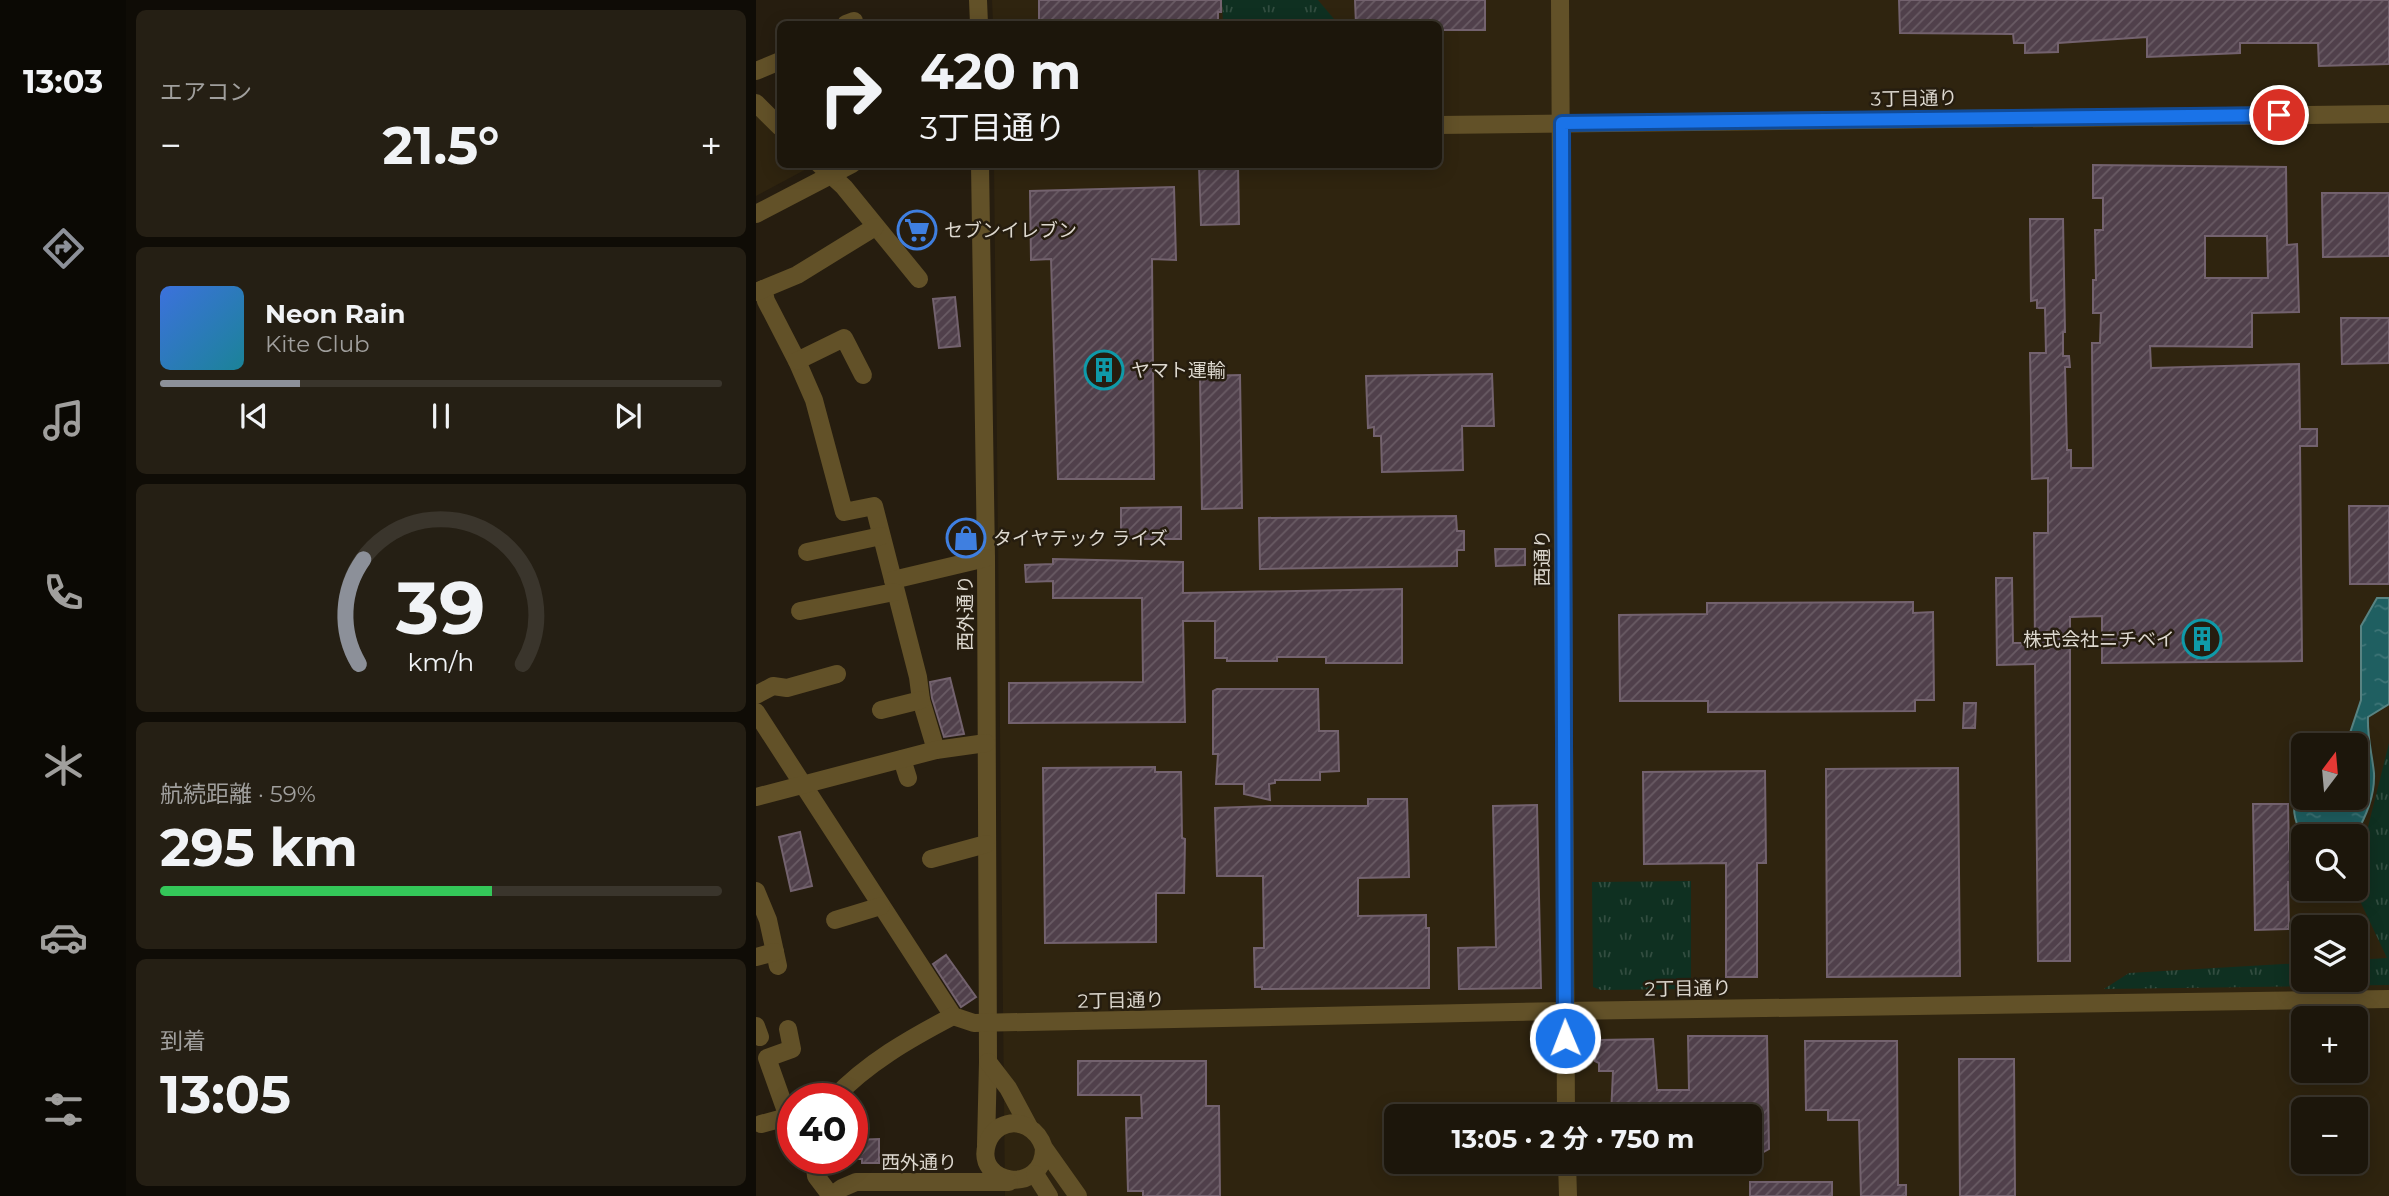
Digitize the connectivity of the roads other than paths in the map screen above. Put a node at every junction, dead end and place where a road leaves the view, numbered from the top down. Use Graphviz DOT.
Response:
graph roads {
  1 [pos="978,0"];
  2 [pos="1560,0"];
  3 [pos="979,21"];
  4 [pos="777,62"];
  5 [pos="756,71"];
  6 [pos="756,103"];
  7 [pos="2389,114"];
  8 [pos="1562,123"];
  9 [pos="777,124"];
  10 [pos="1442,125"];
  11 [pos="980,168"];
  12 [pos="824,170"];
  13 [pos="756,214"];
  14 [pos="875,228"];
  15 [pos="919,279"];
  16 [pos="760,290"];
  17 [pos="797,361"];
  18 [pos="864,367"];
  19 [pos="881,536"];
  20 [pos="807,552"];
  21 [pos="986,558"];
  22 [pos="893,586"];
  23 [pos="800,611"];
  24 [pos="808,662"];
  25 [pos="837,674"];
  26 [pos="813,680"];
  27 [pos="756,695"];
  28 [pos="921,700"];
  29 [pos="881,710"];
  30 [pos="756,712"];
  31 [pos="986,743"];
  32 [pos="936,750"];
  33 [pos="902,759"];
  34 [pos="908,778"];
  35 [pos="803,786"];
  36 [pos="756,797"];
  37 [pos="986,844"];
  38 [pos="931,859"];
  39 [pos="757,896"];
  40 [pos="881,905"];
  41 [pos="835,920"];
  42 [pos="756,957"];
  43 [pos="2389,999"];
  44 [pos="1565,1011"];
  45 [pos="953,1016"];
  46 [pos="987,1024"];
  47 [pos="792,1035"];
  48 [pos="988,1062"];
  49 [pos="850,1083"];
  50 [pos="777,1102"];
  51 [pos="1566,1104"];
  52 [pos="761,1124"];
  53 [pos="1029,1127"];
  54 [pos="777,1128"];
  55 [pos="986,1145"];
  56 [pos="1044,1148"];
  57 [pos="988,1165"];
  58 [pos="816,1174"];
  59 [pos="1035,1174"];
  60 [pos="1567,1174"];
  61 [pos="1010,1182"];
  62 [pos="969,1183"];
  63 [pos="831,1196"];
  64 [pos="1049,1196"];
  65 [pos="1078,1196"];
  66 [pos="1568,1196"];
  1 -- 3 [label="street"];
  2 -- 8 [label="street, 西通り"];
  4 -- 5 [label="street"];
  6 -- 9 [label="street"];
  7 -- 8 [label="street, 3丁目通り"];
  8 -- 10 [label="street, 3丁目通り"];
  8 -- 44 [label="street, 西通り"];
  11 -- 21 [label="street, 西外通り"];
  12 -- 13 [label="street"];
  12 -- 14 [label="street"];
  14 -- 15 [label="street"];
  14 -- 16 [label="street"];
  16 -- 17 [label="street"];
  17 -- 18 [label="street"];
  17 -- 19 [label="street"];
  19 -- 20 [label="street"];
  19 -- 22 [label="street"];
  21 -- 22 [label="street"];
  21 -- 31 [label="street, 西外通り"];
  22 -- 23 [label="street"];
  22 -- 28 [label="street"];
  24 -- 26 [label="street"];
  25 -- 26 [label="street"];
  26 -- 27 [label="street"];
  28 -- 29 [label="street"];
  28 -- 32 [label="street"];
  30 -- 35 [label="street"];
  31 -- 32 [label="street"];
  31 -- 37 [label="street, 西外通り"];
  32 -- 33 [label="street"];
  33 -- 34 [label="street"];
  33 -- 35 [label="street"];
  35 -- 36 [label="street"];
  35 -- 40 [label="street"];
  37 -- 38 [label="street"];
  37 -- 46 [label="street, 西外通り"];
  39 -- 42 [label="street"];
  40 -- 41 [label="street"];
  40 -- 45 [label="street"];
  43 -- 44 [label="street, 2丁目通り"];
  44 -- 46 [label="street, 2丁目通り"];
  44 -- 51 [label="street, 西通り"];
  45 -- 46 [label="street, 2丁目通り"];
  45 -- 49 [label="street"];
  46 -- 48 [label="street, 西外通り"];
  47 -- 50 [label="street"];
  48 -- 53 [label="street"];
  48 -- 55 [label="street, 西外通り"];
  52 -- 54 [label="street"];
  53 -- 55 [label="street"];
  53 -- 56 [label="street"];
  55 -- 57 [label="street"];
  56 -- 59 [label="street"];
  56 -- 65 [label="street"];
  57 -- 61 [label="street"];
  57 -- 62 [label="street, 西外通り"];
  58 -- 63 [label="street"];
  59 -- 61 [label="street"];
  59 -- 64 [label="street"];
  60 -- 66 [label="street"];
  61 -- 62 [label="street, 西外通り"];
  62 -- 63 [label="street, 西外通り"];
}
